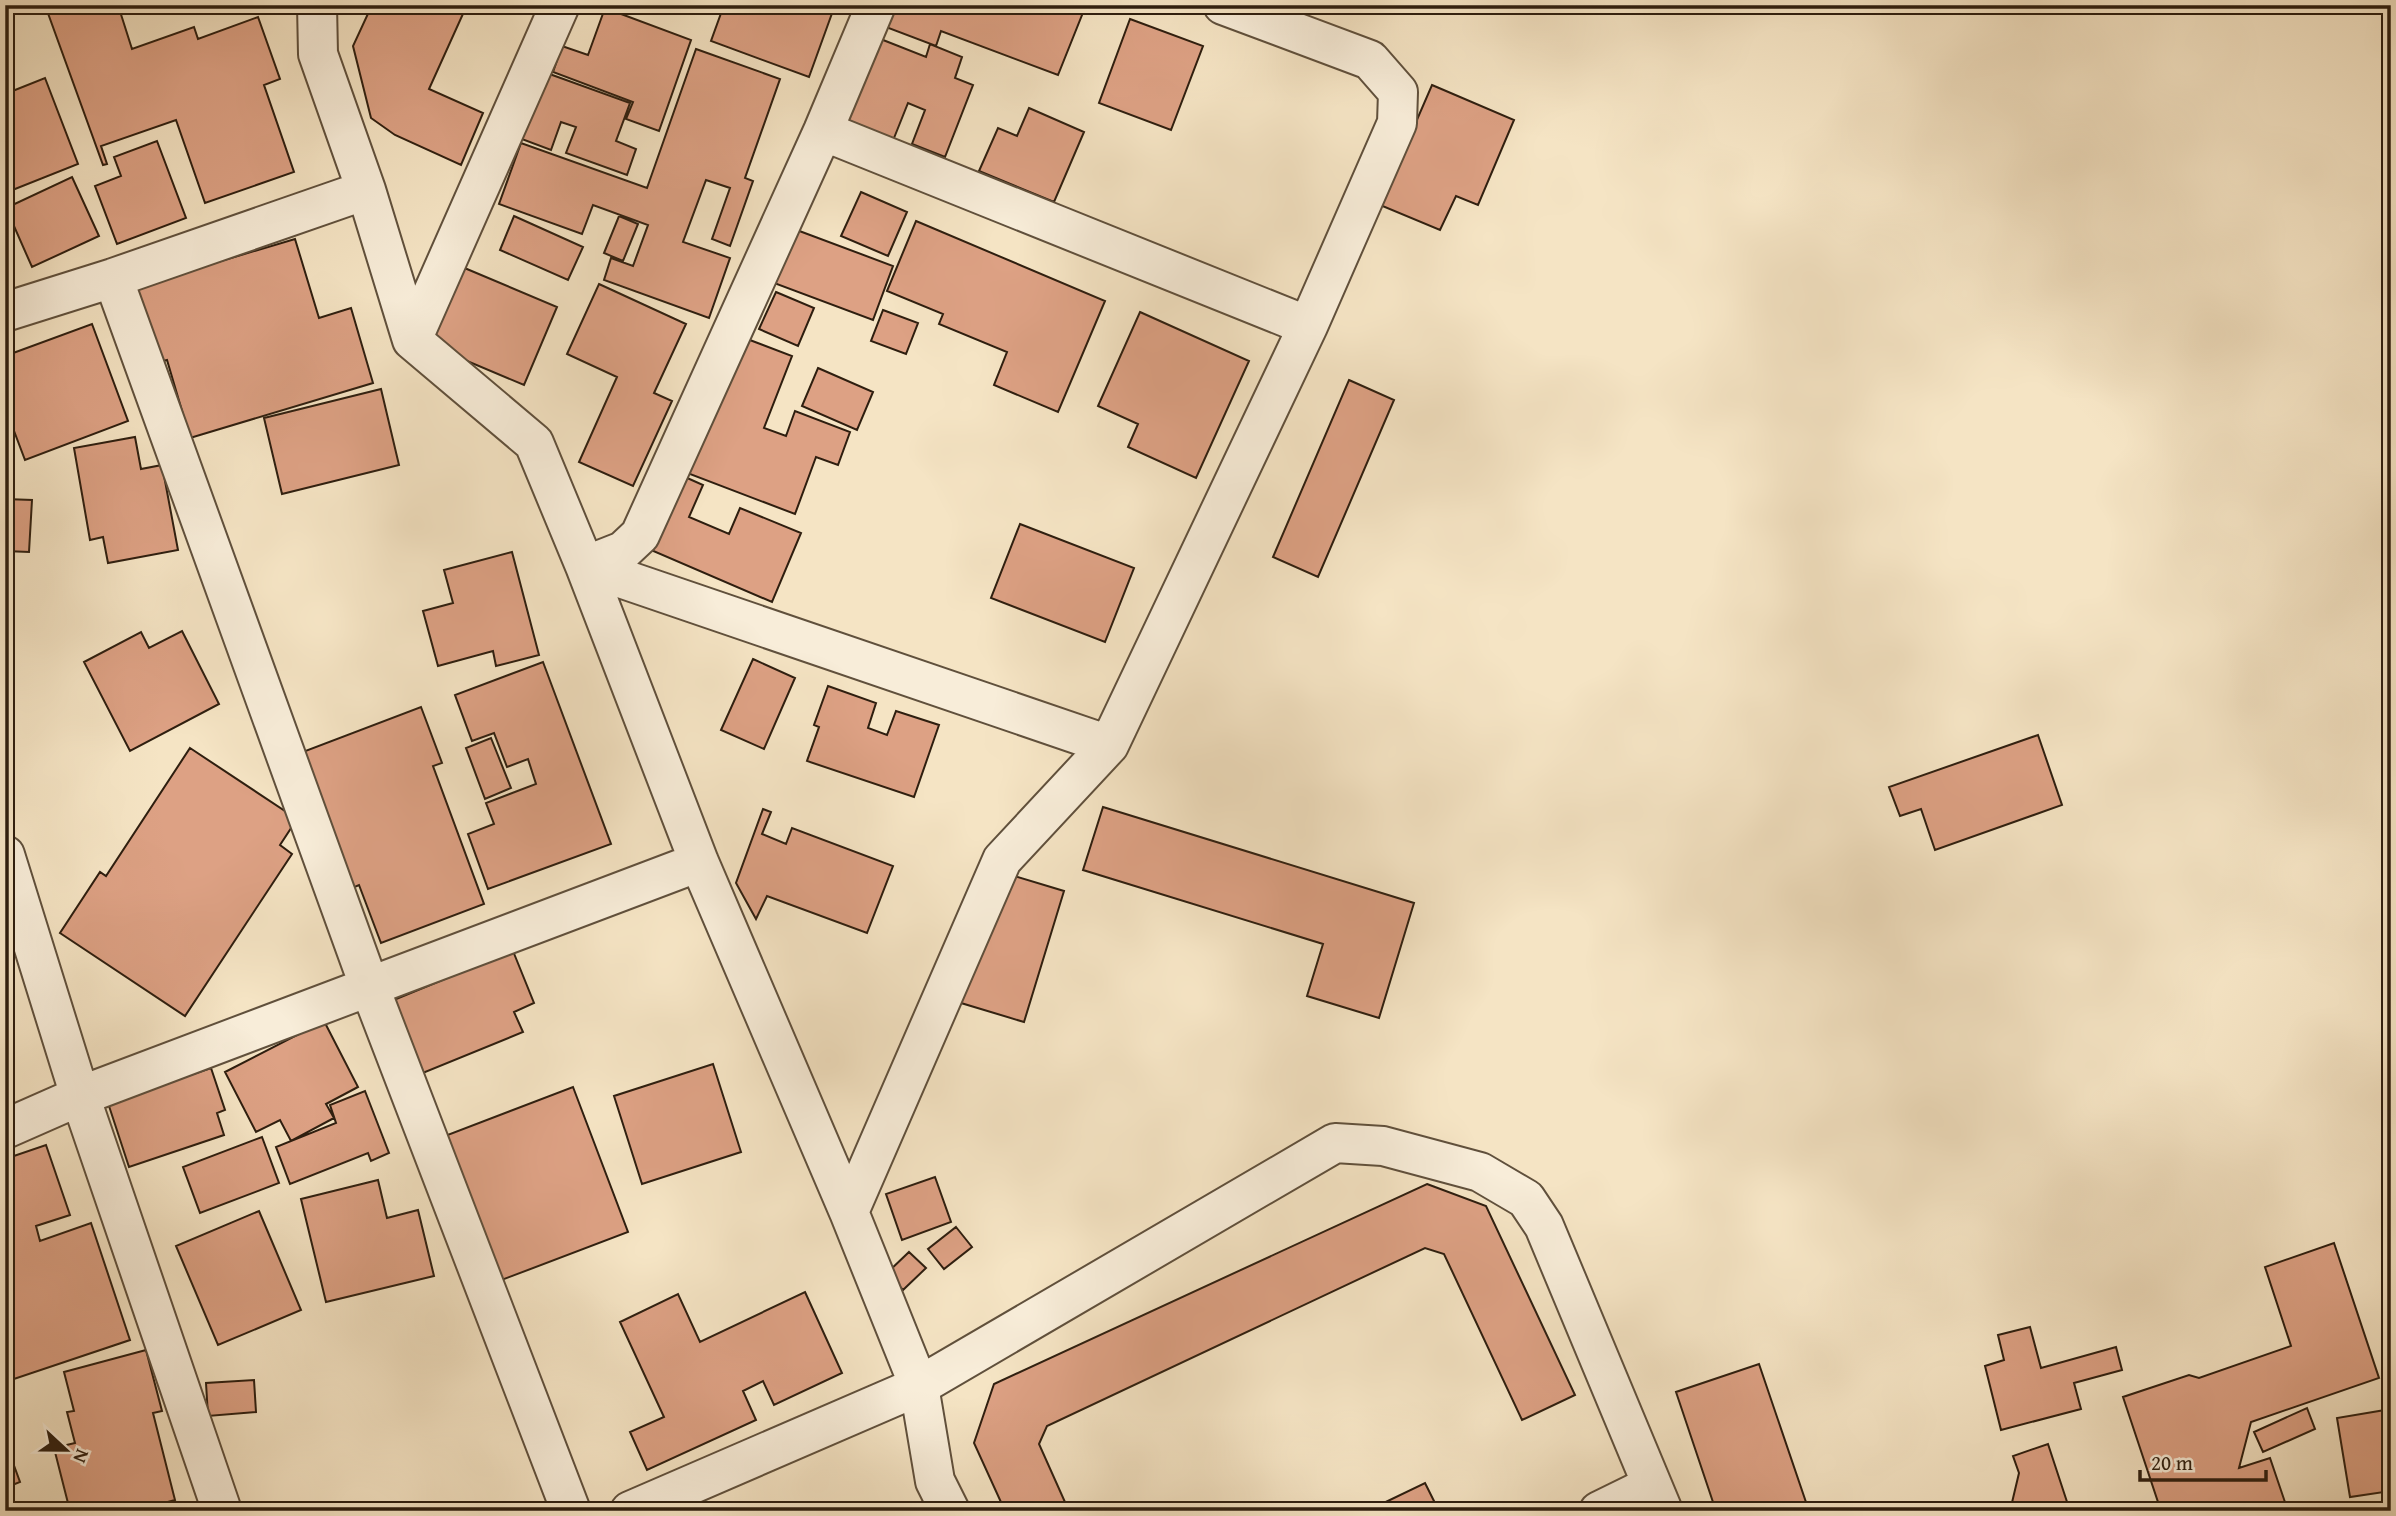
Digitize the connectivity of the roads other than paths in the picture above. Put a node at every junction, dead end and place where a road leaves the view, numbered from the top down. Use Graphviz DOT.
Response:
graph roads {
  1 [pos="317,5"];
  2 [pos="340,5"];
  3 [pos="560,5"];
  4 [pos="876,5"];
  5 [pos="1223,5"];
  6 [pos="318,54"];
  7 [pos="823,131"];
  8 [pos="366,190"];
  9 [pos="113,278"];
  10 [pos="5,312"];
  11 [pos="1308,326"];
  12 [pos="412,340"];
  13 [pos="584,566"];
  14 [pos="1109,746"];
  15 [pos="5,855"];
  16 [pos="699,862"];
  17 [pos="370,988"];
  18 [pos="80,1096"];
  19 [pos="5,1129"];
  20 [pos="849,1212"];
  21 [pos="919,1386"];
  22 [pos="1658,1498"];
  23 [pos="935,1501"];
  24 [pos="222,1511"];
  25 [pos="571,1511"];
  26 [pos="630,1511"];
  27 [pos="1599,1511"];
  1 -- 6 [label="street"];
  2 -- 6 [label="street"];
  3 -- 12 [label="street"];
  4 -- 7 [label="street"];
  5 -- 11 [label="street"];
  6 -- 8 [label="street"];
  7 -- 11 [label="street"];
  7 -- 13 [label="street"];
  8 -- 9 [label="street"];
  8 -- 12 [label="street"];
  9 -- 10 [label="street"];
  9 -- 17 [label="street"];
  11 -- 14 [label="street"];
  12 -- 13 [label="street"];
  13 -- 14 [label="street"];
  13 -- 16 [label="street"];
  14 -- 20 [label="street"];
  15 -- 18 [label="street"];
  16 -- 17 [label="street"];
  16 -- 20 [label="street"];
  17 -- 18 [label="street"];
  17 -- 25 [label="street"];
  18 -- 19 [label="street"];
  18 -- 24 [label="street"];
  20 -- 21 [label="street"];
  21 -- 22 [label="street"];
  21 -- 23 [label="street"];
  21 -- 26 [label="street"];
  22 -- 27 [label="street"];
}
